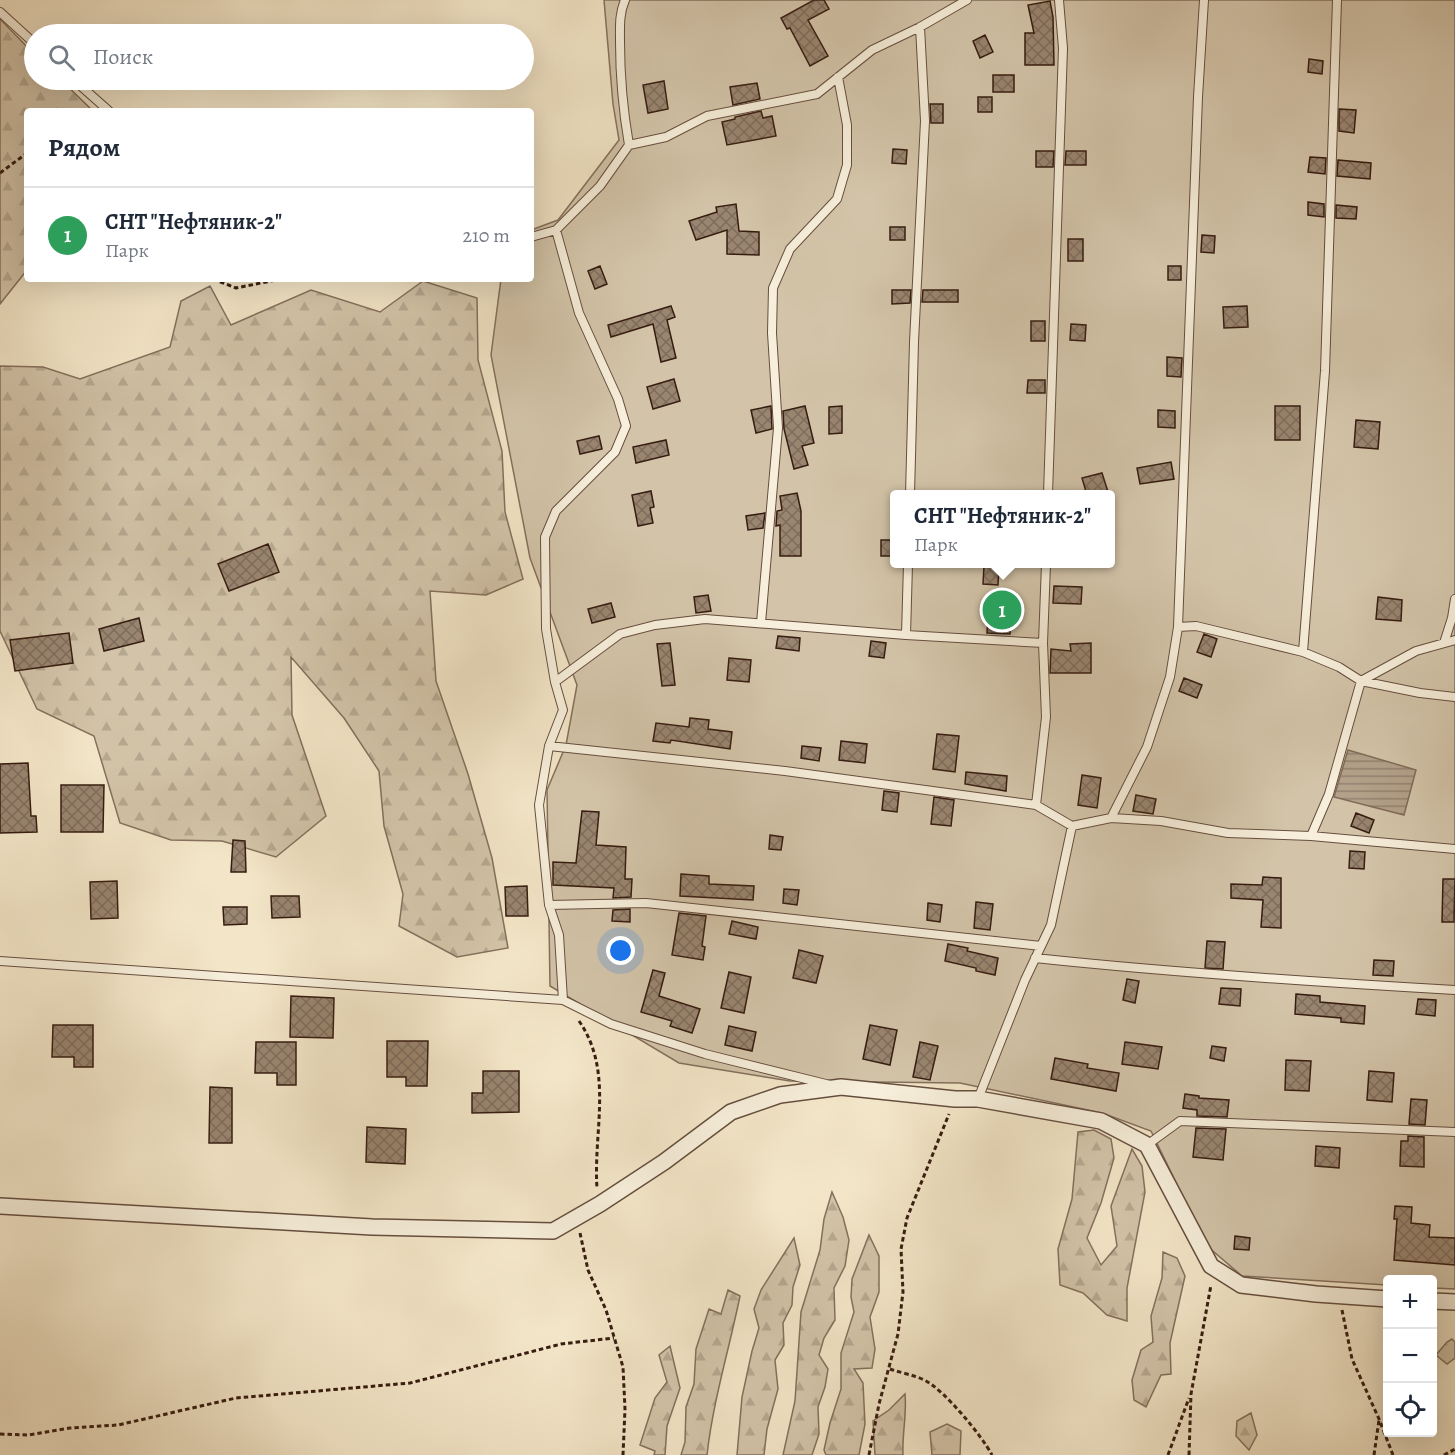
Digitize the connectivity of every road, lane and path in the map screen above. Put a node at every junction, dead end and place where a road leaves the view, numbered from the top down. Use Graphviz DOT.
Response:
graph roads {
  1 [pos="617,0"];
  2 [pos="625,0"];
  3 [pos="967,0"];
  4 [pos="1059,0"];
  5 [pos="1204,0"];
  6 [pos="1337,0"];
  7 [pos="0,12"];
  8 [pos="620,12"];
  9 [pos="920,27"];
  10 [pos="24,34"];
  11 [pos="838,77"];
  12 [pos="85,90"];
  13 [pos="106,108"];
  14 [pos="629,145"];
  15 [pos="24,155"];
  16 [pos="0,173"];
  17 [pos="556,230"];
  18 [pos="534,236"];
  19 [pos="221,282"];
  20 [pos="266,282"];
  21 [pos="910,490"];
  22 [pos="1048,490"];
  23 [pos="908,568"];
  24 [pos="1046,568"];
  25 [pos="1455,599"];
  26 [pos="761,623"];
  27 [pos="1178,627"];
  28 [pos="906,635"];
  29 [pos="1455,640"];
  30 [pos="1043,643"];
  31 [pos="1444,643"];
  32 [pos="1303,652"];
  33 [pos="1361,681"];
  34 [pos="555,682"];
  35 [pos="1455,697"];
  36 [pos="549,746"];
  37 [pos="1036,805"];
  38 [pos="1111,819"];
  39 [pos="1072,826"];
  40 [pos="1311,836"];
  41 [pos="1455,849"];
  42 [pos="549,905"];
  43 [pos="1041,945"];
  44 [pos="1035,958"];
  45 [pos="0,961"];
  46 [pos="1455,990"];
  47 [pos="563,1000"];
  48 [pos="841,1088"];
  49 [pos="955,1099"];
  50 [pos="978,1099"];
  51 [pos="1455,1132"];
  52 [pos="1147,1144"];
  53 [pos="600,1204"];
  54 [pos="0,1206"];
  55 [pos="576,1218"];
  56 [pos="1214,1268"];
  57 [pos="1340,1296"];
  58 [pos="1383,1299"];
  59 [pos="1437,1301"];
  60 [pos="1455,1302"];
  61 [pos="614,1338"];
  62 [pos="890,1369"];
  63 [pos="1191,1394"];
  64 [pos="1379,1419"];
  65 [pos="0,1434"];
  66 [pos="1455,1449"];
  67 [pos="623,1455"];
  68 [pos="869,1455"];
  69 [pos="992,1455"];
  70 [pos="1167,1455"];
  71 [pos="1189,1455"];
  72 [pos="1374,1455"];
  73 [pos="1393,1455"];
  74 [pos="1444,1455"];
  1 -- 8 [label="lane"];
  2 -- 8 [label="lane"];
  3 -- 9 [label="lane"];
  4 -- 22 [label="lane"];
  5 -- 27 [label="lane"];
  6 -- 32 [label="lane"];
  7 -- 10 [label="lane"];
  8 -- 14 [label="lane"];
  9 -- 11 [label="lane"];
  9 -- 21 [label="lane"];
  11 -- 14 [label="lane"];
  11 -- 26 [label="lane"];
  12 -- 13 [label="lane"];
  14 -- 17 [label="lane"];
  15 -- 16 [label="path"];
  17 -- 18 [label="lane"];
  17 -- 34 [label="lane"];
  19 -- 20 [label="path"];
  23 -- 28 [label="lane"];
  24 -- 30 [label="lane"];
  25 -- 31 [label="lane"];
  26 -- 28 [label="lane"];
  26 -- 34 [label="lane"];
  27 -- 32 [label="lane"];
  27 -- 38 [label="lane"];
  28 -- 30 [label="lane"];
  29 -- 31 [label="lane"];
  30 -- 37 [label="lane"];
  31 -- 33 [label="lane"];
  32 -- 33 [label="lane"];
  33 -- 35 [label="lane"];
  33 -- 40 [label="lane"];
  34 -- 36 [label="lane"];
  36 -- 37 [label="lane"];
  36 -- 42 [label="lane"];
  37 -- 39 [label="lane"];
  38 -- 39 [label="lane"];
  38 -- 40 [label="lane"];
  39 -- 43 [label="lane"];
  40 -- 41 [label="lane"];
  42 -- 43 [label="lane"];
  42 -- 47 [label="lane"];
  43 -- 44 [label="lane"];
  44 -- 46 [label="lane"];
  44 -- 50 [label="lane"];
  45 -- 47 [label="lane"];
  47 -- 48 [label="lane"];
  47 -- 53 [label="path"];
  48 -- 49 [label="street"];
  48 -- 53 [label="street"];
  49 -- 50 [label="street"];
  49 -- 62 [label="path"];
  50 -- 52 [label="street"];
  51 -- 52 [label="lane"];
  52 -- 56 [label="street"];
  53 -- 55 [label="street"];
  54 -- 55 [label="street"];
  55 -- 61 [label="path"];
  56 -- 57 [label="street"];
  56 -- 63 [label="path"];
  57 -- 58 [label="street"];
  57 -- 64 [label="path"];
  59 -- 60 [label="street"];
  61 -- 65 [label="path"];
  61 -- 67 [label="path"];
  62 -- 68 [label="path"];
  62 -- 69 [label="path"];
  63 -- 70 [label="path"];
  63 -- 71 [label="path"];
  64 -- 72 [label="path"];
  64 -- 73 [label="path"];
  66 -- 74 [label="path"];
}
